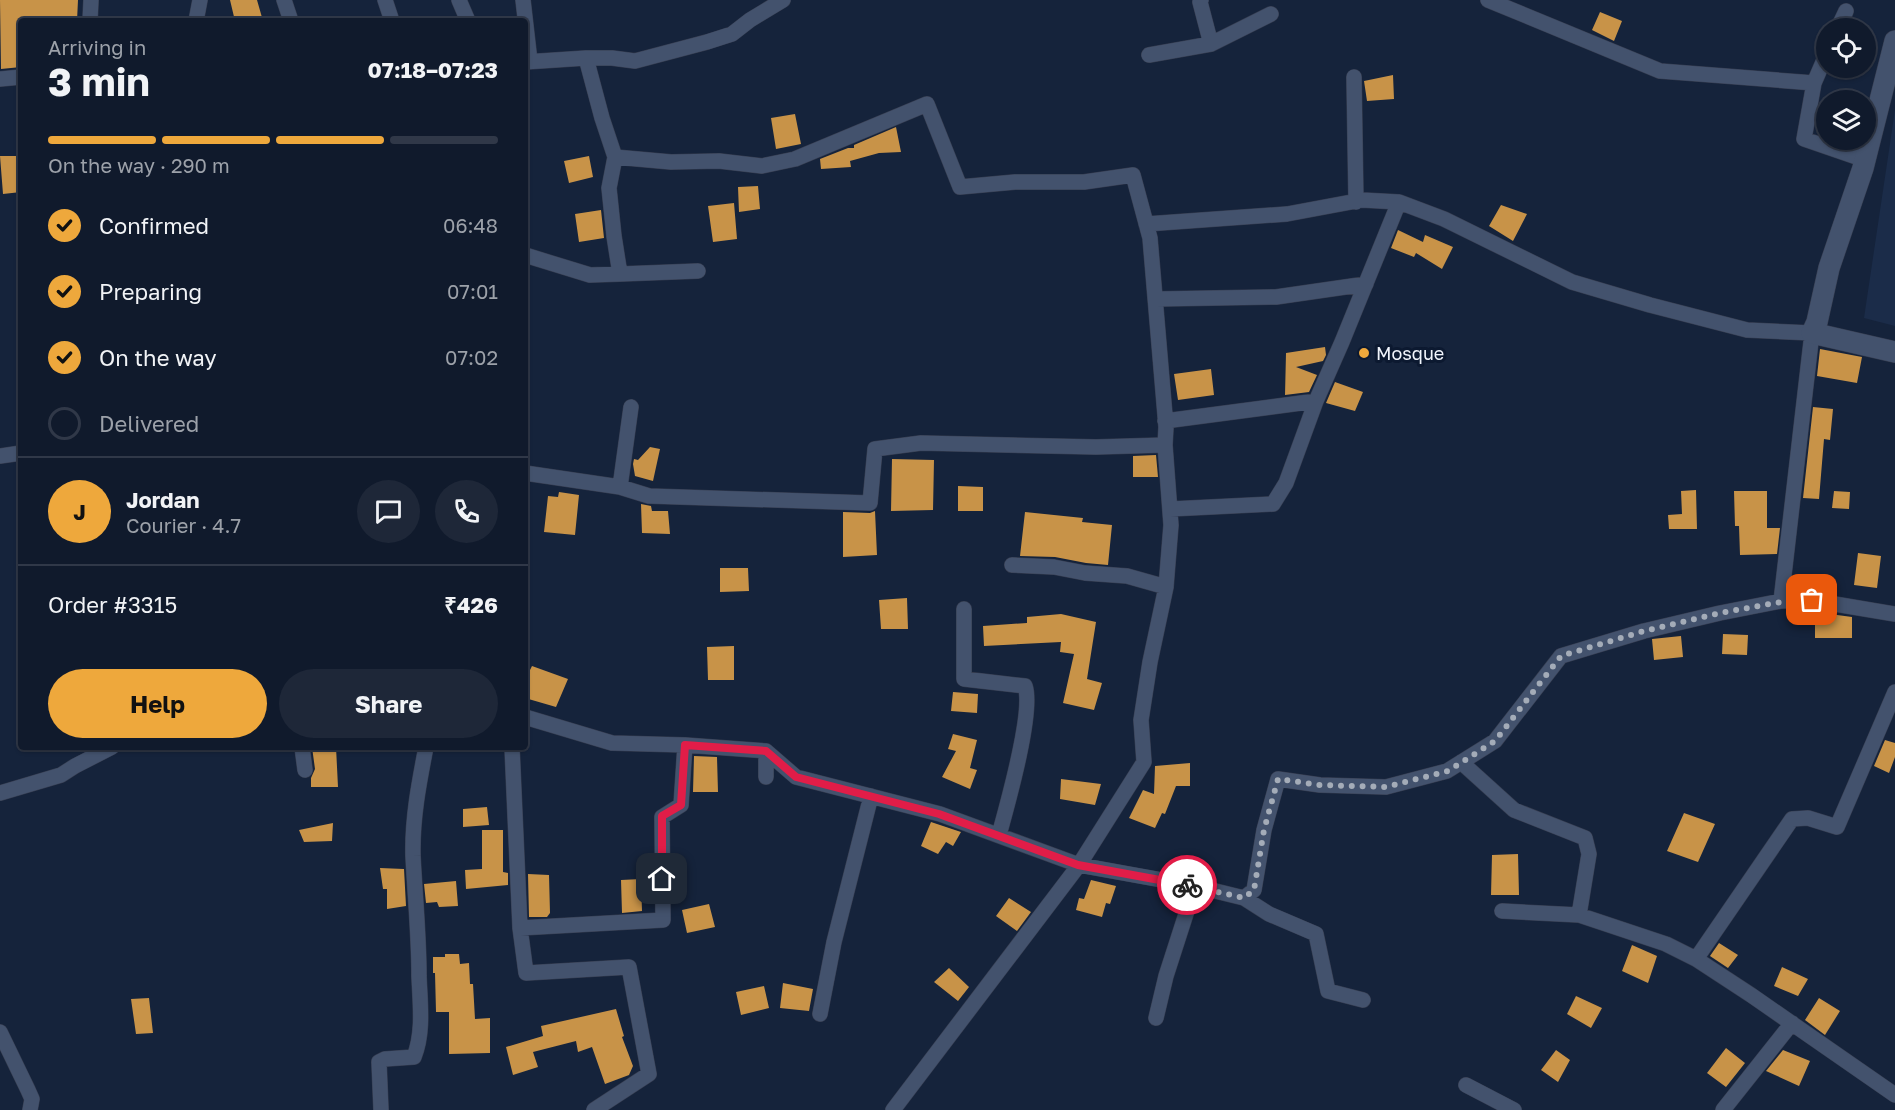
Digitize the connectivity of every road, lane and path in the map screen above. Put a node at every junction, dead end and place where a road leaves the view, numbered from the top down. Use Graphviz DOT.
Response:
graph roads {
  1 [pos="91,0"];
  2 [pos="200,0"];
  3 [pos="284,0"];
  4 [pos="385,0"];
  5 [pos="459,0"];
  6 [pos="523,0"];
  7 [pos="783,0"];
  8 [pos="1201,0"];
  9 [pos="1487,0"];
  10 [pos="1846,10"];
  11 [pos="1271,14"];
  12 [pos="90,18"];
  13 [pos="197,18"];
  14 [pos="290,18"];
  15 [pos="391,18"];
  16 [pos="467,18"];
  17 [pos="524,18"];
  18 [pos="1842,18"];
  19 [pos="1895,41"];
  20 [pos="1211,44"];
  21 [pos="1149,55"];
  22 [pos="586,58"];
  23 [pos="528,62"];
  24 [pos="18,77"];
  25 [pos="1354,77"];
  26 [pos="1816,78"];
  27 [pos="0,79"];
  28 [pos="1814,83"];
  29 [pos="615,157"];
  30 [pos="1865,160"];
  31 [pos="1356,202"];
  32 [pos="1399,202"];
  33 [pos="1146,224"];
  34 [pos="528,256"];
  35 [pos="698,271"];
  36 [pos="620,274"];
  37 [pos="1366,284"];
  38 [pos="1156,299"];
  39 [pos="1812,333"];
  40 [pos="1895,352"];
  41 [pos="1316,401"];
  42 [pos="631,407"];
  43 [pos="1165,420"];
  44 [pos="1165,445"];
  45 [pos="18,453"];
  46 [pos="0,456"];
  47 [pos="528,473"];
  48 [pos="620,487"];
  49 [pos="1170,509"];
  50 [pos="1012,565"];
  51 [pos="1166,587"];
  52 [pos="1781,602"];
  53 [pos="964,609"];
  54 [pos="1895,614"];
  55 [pos="1895,692"];
  56 [pos="528,718"];
  57 [pos="685,745"];
  58 [pos="106,750"];
  59 [pos="302,750"];
  60 [pos="425,750"];
  61 [pos="512,750"];
  62 [pos="766,751"];
  63 [pos="1461,762"];
  64 [pos="305,770"];
  65 [pos="766,777"];
  66 [pos="0,793"];
  67 [pos="871,796"];
  68 [pos="999,835"];
  69 [pos="1078,865"];
  70 [pos="1195,886"];
  71 [pos="1244,898"];
  72 [pos="1502,911"];
  73 [pos="1579,915"];
  74 [pos="520,928"];
  75 [pos="1696,959"];
  76 [pos="1363,1000"];
  77 [pos="820,1014"];
  78 [pos="1156,1018"];
  79 [pos="1792,1023"];
  80 [pos="0,1032"];
  81 [pos="1466,1085"];
  82 [pos="1895,1095"];
  83 [pos="30,1110"];
  84 [pos="381,1110"];
  85 [pos="594,1110"];
  86 [pos="893,1110"];
  87 [pos="1514,1110"];
  88 [pos="1723,1110"];
  1 -- 12 [label="street"];
  2 -- 13 [label="street"];
  3 -- 14 [label="street"];
  4 -- 15 [label="street"];
  5 -- 16 [label="street"];
  6 -- 17 [label="street"];
  7 -- 22 [label="street"];
  8 -- 20 [label="street"];
  9 -- 28 [label="street"];
  10 -- 18 [label="street"];
  11 -- 20 [label="street"];
  19 -- 30 [label="main road"];
  20 -- 21 [label="street"];
  22 -- 23 [label="street"];
  22 -- 29 [label="street"];
  24 -- 27 [label="street"];
  25 -- 31 [label="street"];
  26 -- 28 [label="street"];
  28 -- 30 [label="street"];
  29 -- 33 [label="street"];
  29 -- 36 [label="street"];
  30 -- 39 [label="main road"];
  31 -- 32 [label="street"];
  31 -- 33 [label="street"];
  32 -- 37 [label="street"];
  32 -- 39 [label="street"];
  33 -- 38 [label="street"];
  34 -- 36 [label="street"];
  35 -- 36 [label="street"];
  37 -- 38 [label="street"];
  37 -- 41 [label="street"];
  38 -- 43 [label="street"];
  39 -- 40 [label="main road"];
  39 -- 52 [label="street"];
  41 -- 43 [label="street"];
  41 -- 49 [label="street"];
  42 -- 48 [label="street"];
  43 -- 44 [label="street"];
  44 -- 48 [label="street"];
  44 -- 49 [label="street"];
  45 -- 46 [label="street"];
  47 -- 48 [label="street"];
  49 -- 51 [label="street"];
  50 -- 51 [label="street"];
  51 -- 69 [label="street"];
  52 -- 54 [label="street"];
  52 -- 63 [label="street"];
  53 -- 68 [label="street"];
  55 -- 75 [label="street"];
  56 -- 57 [label="street"];
  57 -- 62 [label="street"];
  57 -- 74 [label="street"];
  58 -- 66 [label="street"];
  59 -- 64 [label="street"];
  60 -- 84 [label="street"];
  61 -- 74 [label="street"];
  62 -- 65 [label="street"];
  62 -- 67 [label="street"];
  63 -- 71 [label="street"];
  63 -- 73 [label="street"];
  67 -- 68 [label="street"];
  67 -- 77 [label="street"];
  68 -- 69 [label="street"];
  69 -- 70 [label="street"];
  69 -- 86 [label="street"];
  70 -- 71 [label="street"];
  70 -- 78 [label="street"];
  71 -- 76 [label="street"];
  72 -- 73 [label="street"];
  73 -- 75 [label="street"];
  74 -- 85 [label="street"];
  75 -- 79 [label="street"];
  79 -- 82 [label="street"];
  79 -- 88 [label="street"];
  80 -- 83 [label="street"];
  81 -- 87 [label="street"];
}
